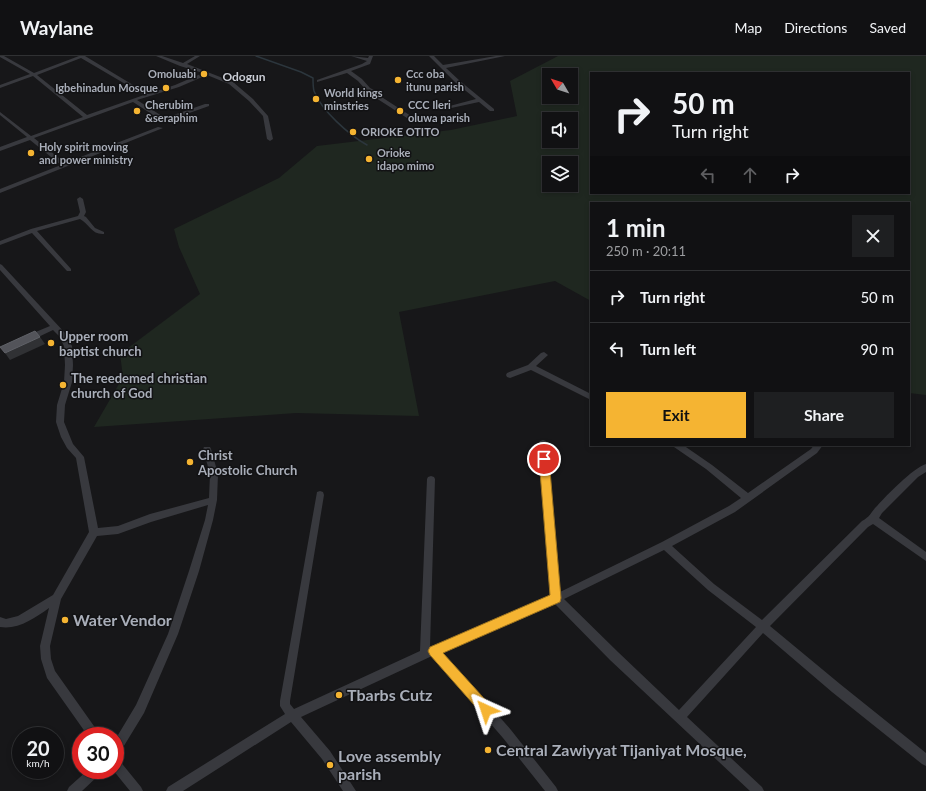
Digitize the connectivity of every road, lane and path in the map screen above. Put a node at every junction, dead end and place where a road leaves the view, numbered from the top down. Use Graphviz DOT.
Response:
graph roads {
  1 [pos="1,56"];
  2 [pos="82,56"];
  3 [pos="158,56"];
  4 [pos="198,56"];
  5 [pos="352,56"];
  6 [pos="431,56"];
  7 [pos="503,56"];
  8 [pos="370,58"];
  9 [pos="182,65"];
  10 [pos="442,67"];
  11 [pos="348,71"];
  12 [pos="207,73"];
  13 [pos="34,75"];
  14 [pos="319,81"];
  15 [pos="0,87"];
  16 [pos="147,95"];
  17 [pos="133,100"];
  18 [pos="480,100"];
  19 [pos="207,105"];
  20 [pos="444,109"];
  21 [pos="492,110"];
  22 [pos="0,113"];
  23 [pos="86,117"];
  24 [pos="409,117"];
  25 [pos="8,120"];
  26 [pos="0,122"];
  27 [pos="160,128"];
  28 [pos="29,138"];
  29 [pos="270,139"];
  30 [pos="0,148"];
  31 [pos="64,165"];
  32 [pos="0,191"];
  33 [pos="80,199"];
  34 [pos="80,217"];
  35 [pos="33,230"];
  36 [pos="102,233"];
  37 [pos="0,243"];
  38 [pos="0,266"];
  39 [pos="69,270"];
  40 [pos="53,327"];
  41 [pos="20,343"];
  42 [pos="544,355"];
  43 [pos="531,366"];
  44 [pos="510,375"];
  45 [pos="590,396"];
  46 [pos="543,443"];
  47 [pos="678,446"];
  48 [pos="818,446"];
  49 [pos="207,449"];
  50 [pos="926,467"];
  51 [pos="430,478"];
  52 [pos="320,495"];
  53 [pos="748,498"];
  54 [pos="213,500"];
  55 [pos="873,519"];
  56 [pos="94,532"];
  57 [pos="665,545"];
  58 [pos="926,557"];
  59 [pos="56,598"];
  60 [pos="556,598"];
  61 [pos="0,622"];
  62 [pos="763,626"];
  63 [pos="430,653"];
  64 [pos="293,715"];
  65 [pos="680,717"];
  66 [pos="89,727"];
  67 [pos="124,735"];
  68 [pos="926,760"];
  69 [pos="124,775"];
  70 [pos="86,779"];
  71 [pos="73,791"];
  72 [pos="137,791"];
  73 [pos="172,791"];
  74 [pos="350,791"];
  75 [pos="552,791"];
  76 [pos="758,791"];
  1 -- 13 [label="street"];
  2 -- 13 [label="street"];
  2 -- 16 [label="street"];
  3 -- 9 [label="street"];
  4 -- 9 [label="street"];
  5 -- 8 [label="street"];
  6 -- 10 [label="street"];
  7 -- 10 [label="street"];
  8 -- 11 [label="street"];
  9 -- 12 [label="street"];
  10 -- 18 [label="street"];
  11 -- 14 [label="street"];
  11 -- 24 [label="street"];
  12 -- 16 [label="street"];
  12 -- 29 [label="street"];
  13 -- 15 [label="street"];
  13 -- 23 [label="street"];
  16 -- 17 [label="street"];
  17 -- 19 [label="street"];
  17 -- 23 [label="street"];
  18 -- 20 [label="street"];
  18 -- 21 [label="street"];
  22 -- 25 [label="street"];
  23 -- 28 [label="street"];
  25 -- 26 [label="street"];
  25 -- 28 [label="street"];
  27 -- 31 [label="street"];
  28 -- 30 [label="street"];
  28 -- 31 [label="street"];
  31 -- 32 [label="street"];
  33 -- 34 [label="street"];
  34 -- 35 [label="street"];
  34 -- 36 [label="street"];
  35 -- 37 [label="street"];
  35 -- 39 [label="street"];
  38 -- 40 [label="street"];
  40 -- 41 [label="street"];
  40 -- 56 [label="street"];
  42 -- 43 [label="street"];
  43 -- 44 [label="street"];
  43 -- 45 [label="street"];
  46 -- 60 [label="street"];
  47 -- 53 [label="street"];
  48 -- 53 [label="street"];
  49 -- 54 [label="street"];
  50 -- 55 [label="street"];
  51 -- 63 [label="street"];
  52 -- 64 [label="street"];
  53 -- 57 [label="street"];
  54 -- 56 [label="street"];
  54 -- 67 [label="street"];
  55 -- 58 [label="street"];
  55 -- 62 [label="street"];
  56 -- 59 [label="street"];
  57 -- 60 [label="street"];
  57 -- 62 [label="street"];
  59 -- 61 [label="street"];
  59 -- 66 [label="street"];
  60 -- 63 [label="street"];
  60 -- 65 [label="street"];
  62 -- 65 [label="street"];
  62 -- 68 [label="street"];
  63 -- 64 [label="street"];
  63 -- 75 [label="street"];
  64 -- 73 [label="street"];
  64 -- 74 [label="street"];
  65 -- 76 [label="street"];
  69 -- 72 [label="street"];
  70 -- 71 [label="street"];
}
